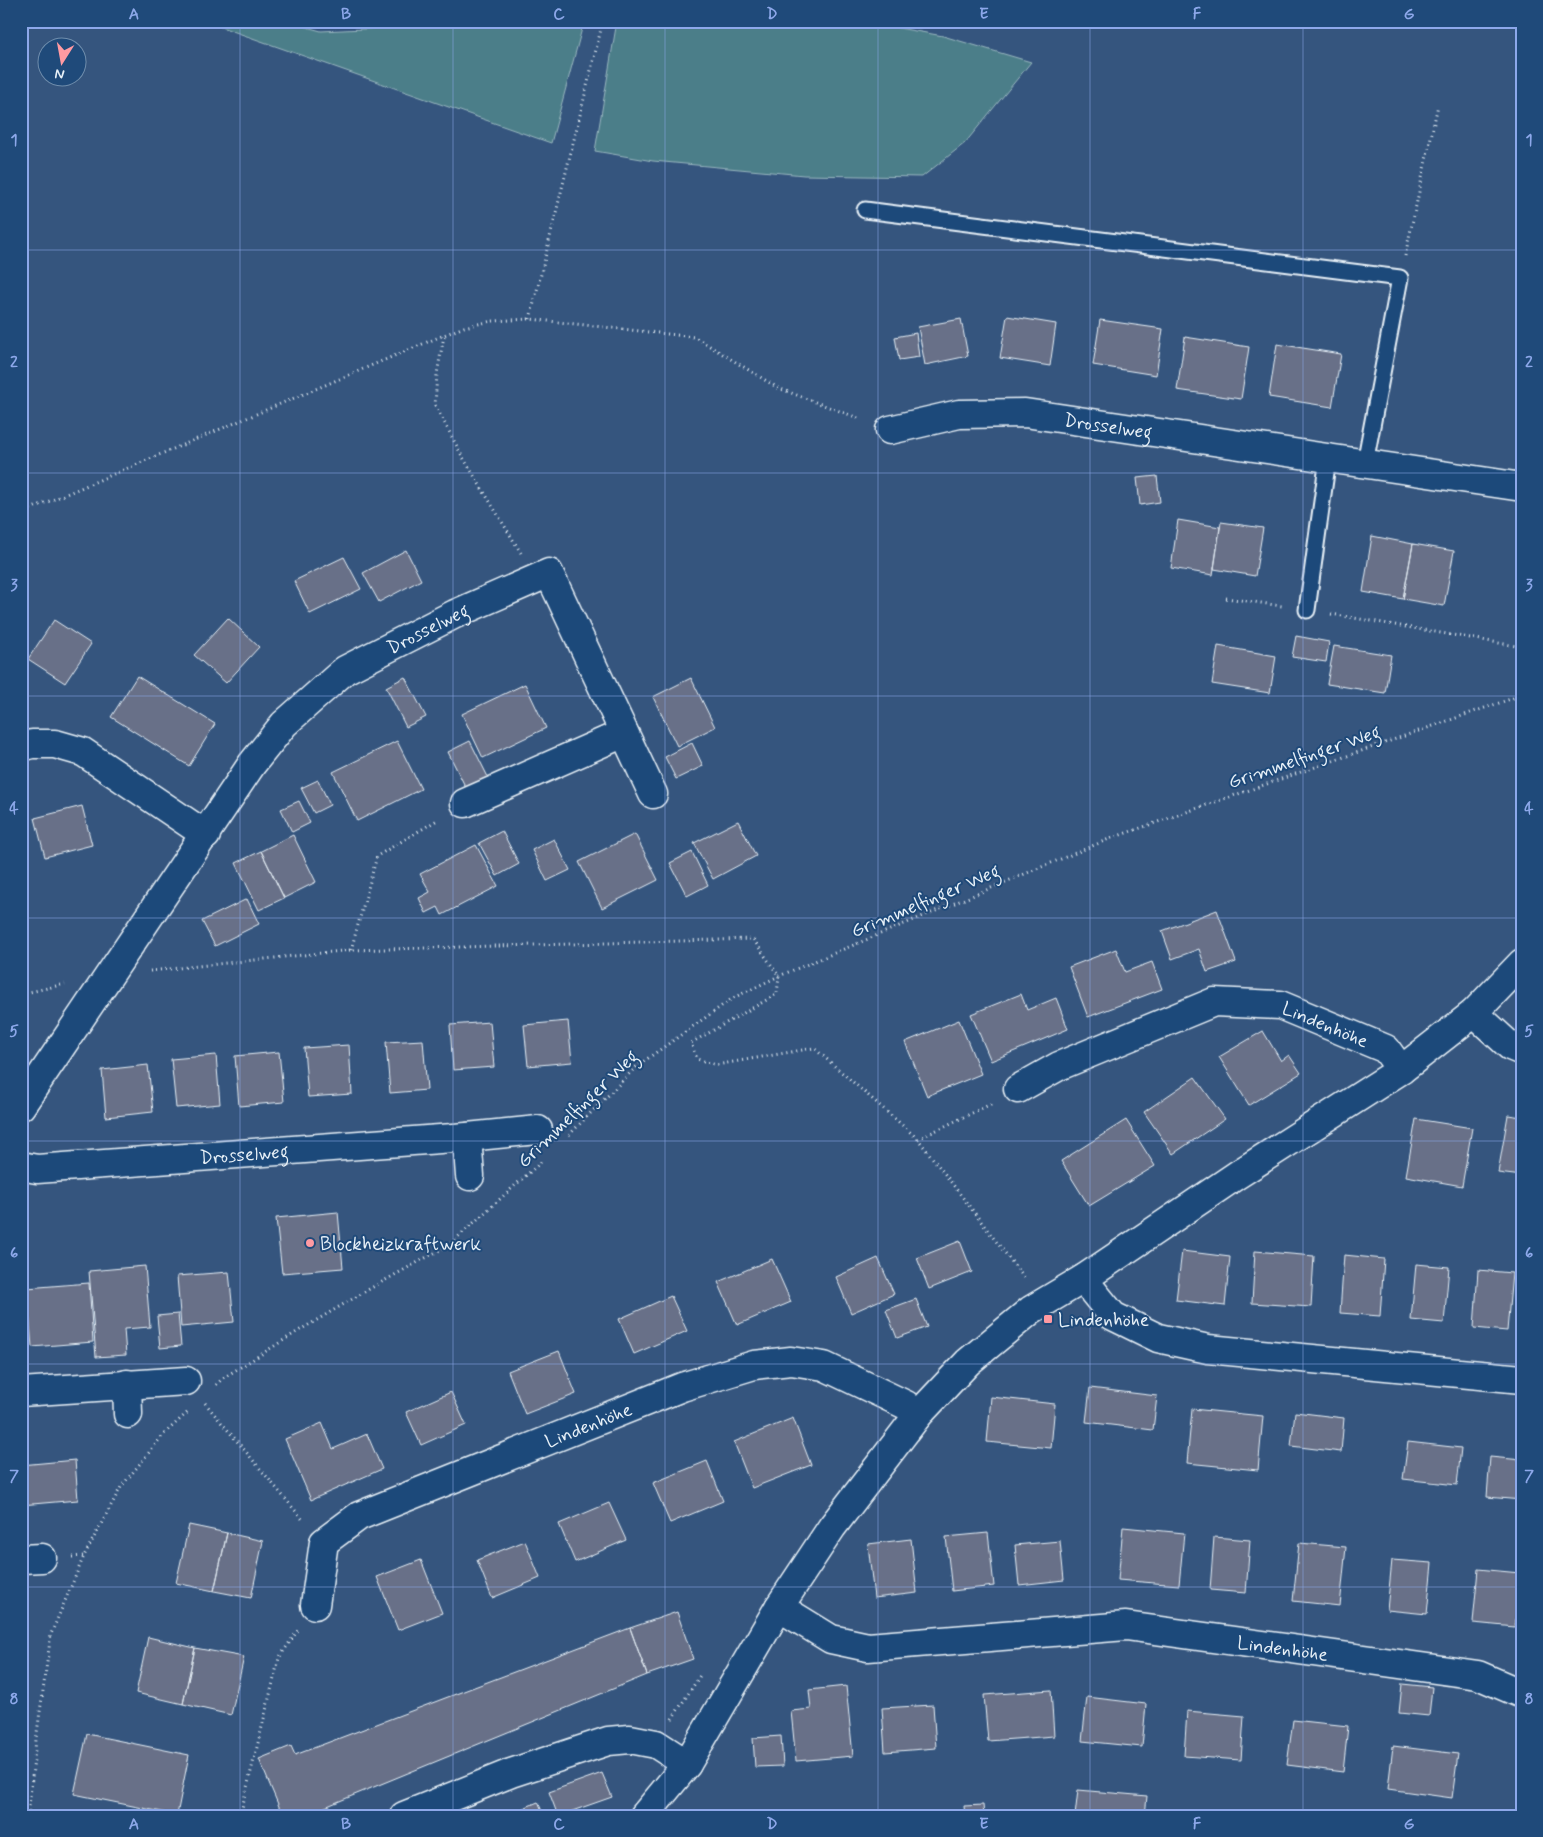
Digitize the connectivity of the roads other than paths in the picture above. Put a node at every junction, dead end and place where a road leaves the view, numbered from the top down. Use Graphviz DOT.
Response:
graph roads {
  1 [pos="865,210"];
  2 [pos="890,430"];
  3 [pos="1328,458"];
  4 [pos="1365,463"];
  5 [pos="1522,488"];
  6 [pos="1307,610"];
  7 [pos="624,732"];
  8 [pos="21,747"];
  9 [pos="653,794"];
  10 [pos="465,803"];
  11 [pos="206,835"];
  12 [pos="1522,963"];
  13 [pos="1474,1013"];
  14 [pos="1522,1051"];
  15 [pos="1401,1070"];
  16 [pos="1018,1089"];
  17 [pos="21,1106"];
  18 [pos="538,1130"];
  19 [pos="467,1137"];
  20 [pos="21,1166"];
  21 [pos="470,1176"];
  22 [pos="1083,1279"];
  23 [pos="1522,1378"];
  24 [pos="127,1384"];
  25 [pos="199,1390"];
  26 [pos="21,1392"];
  27 [pos="128,1414"];
  28 [pos="918,1415"];
  29 [pos="315,1605"];
  30 [pos="779,1608"];
  31 [pos="1522,1694"];
  32 [pos="687,1764"];
  33 [pos="404,1816"];
  34 [pos="644,1816"];
  1 -- 4 [label="lane"];
  2 -- 3 [label="street, Drosselweg"];
  3 -- 4 [label="street, Drosselweg"];
  3 -- 6 [label="lane"];
  4 -- 5 [label="street, Drosselweg"];
  7 -- 9 [label="street, Drosselweg"];
  7 -- 10 [label="street"];
  7 -- 11 [label="street, Drosselweg"];
  8 -- 11 [label="street"];
  11 -- 17 [label="street, Drosselweg"];
  12 -- 13 [label="street"];
  13 -- 14 [label="street"];
  13 -- 15 [label="street"];
  15 -- 16 [label="street, Lindenhöhe"];
  15 -- 22 [label="street"];
  18 -- 19 [label="street, Drosselweg"];
  19 -- 20 [label="street, Drosselweg"];
  19 -- 21 [label="street"];
  22 -- 23 [label="street"];
  22 -- 28 [label="street"];
  24 -- 25 [label="street"];
  24 -- 26 [label="street"];
  24 -- 27 [label="street"];
  28 -- 29 [label="street, Lindenhöhe"];
  28 -- 30 [label="street"];
  30 -- 31 [label="street, Lindenhöhe"];
  30 -- 32 [label="street"];
  32 -- 33 [label="street"];
  32 -- 34 [label="street"];
}
